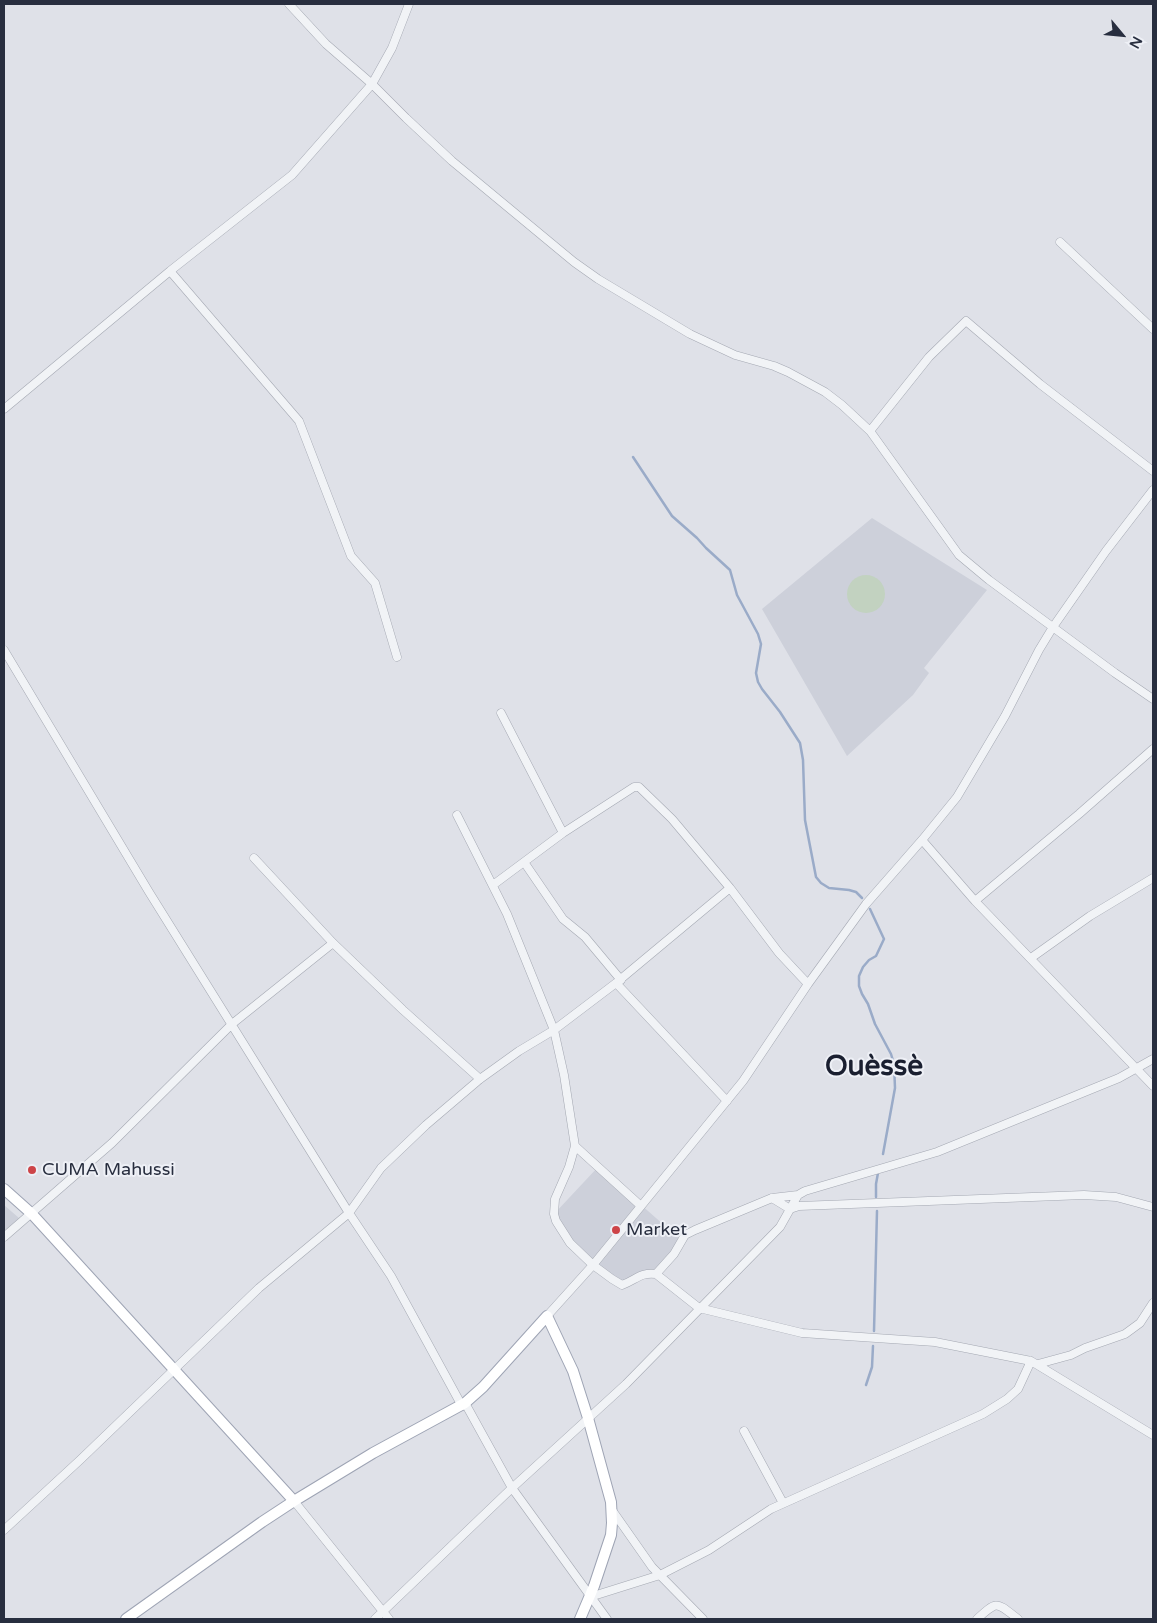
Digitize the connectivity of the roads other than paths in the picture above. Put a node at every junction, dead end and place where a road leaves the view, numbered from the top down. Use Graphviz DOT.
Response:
graph roads {
  1 [pos="288,4"];
  2 [pos="409,4"];
  3 [pos="372,84"];
  4 [pos="1060,242"];
  5 [pos="170,271"];
  6 [pos="1153,329"];
  7 [pos="4,409"];
  8 [pos="870,431"];
  9 [pos="1153,471"];
  10 [pos="1153,490"];
  11 [pos="1053,627"];
  12 [pos="4,650"];
  13 [pos="397,657"];
  14 [pos="1153,699"];
  15 [pos="501,713"];
  16 [pos="1153,749"];
  17 [pos="457,815"];
  18 [pos="563,833"];
  19 [pos="922,840"];
  20 [pos="254,858"];
  21 [pos="524,862"];
  22 [pos="1153,880"];
  23 [pos="493,885"];
  24 [pos="730,888"];
  25 [pos="976,901"];
  26 [pos="333,943"];
  27 [pos="1031,958"];
  28 [pos="619,982"];
  29 [pos="808,984"];
  30 [pos="232,1024"];
  31 [pos="554,1030"];
  32 [pos="1153,1059"];
  33 [pos="1136,1069"];
  34 [pos="480,1079"];
  35 [pos="1153,1086"];
  36 [pos="727,1101"];
  37 [pos="575,1146"];
  38 [pos="4,1190"];
  39 [pos="798,1195"];
  40 [pos="772,1198"];
  41 [pos="641,1206"];
  42 [pos="1153,1207"];
  43 [pos="790,1209"];
  44 [pos="349,1213"];
  45 [pos="32,1214"];
  46 [pos="4,1237"];
  47 [pos="593,1265"];
  48 [pos="656,1274"];
  49 [pos="1153,1303"];
  50 [pos="699,1308"];
  51 [pos="547,1316"];
  52 [pos="1035,1363"];
  53 [pos="174,1370"];
  54 [pos="464,1404"];
  55 [pos="588,1418"];
  56 [pos="744,1431"];
  57 [pos="1153,1435"];
  58 [pos="512,1488"];
  59 [pos="294,1501"];
  60 [pos="783,1503"];
  61 [pos="612,1510"];
  62 [pos="4,1530"];
  63 [pos="660,1575"];
  64 [pos="590,1597"];
  65 [pos="382,1612"];
  66 [pos="126,1619"];
  67 [pos="375,1619"];
  68 [pos="389,1619"];
  69 [pos="580,1619"];
  70 [pos="607,1619"];
  71 [pos="703,1619"];
  72 [pos="977,1619"];
  73 [pos="1018,1619"];
  1 -- 3 [label="street"];
  2 -- 3 [label="street"];
  3 -- 5 [label="street"];
  3 -- 8 [label="street"];
  4 -- 6 [label="street"];
  5 -- 7 [label="street"];
  5 -- 13 [label="street"];
  8 -- 9 [label="street"];
  8 -- 11 [label="street"];
  10 -- 11 [label="street"];
  11 -- 14 [label="street"];
  11 -- 19 [label="street"];
  12 -- 30 [label="street"];
  15 -- 18 [label="street"];
  16 -- 25 [label="street"];
  17 -- 23 [label="street"];
  18 -- 21 [label="street"];
  18 -- 24 [label="street"];
  19 -- 25 [label="street"];
  19 -- 29 [label="street"];
  20 -- 26 [label="street"];
  21 -- 23 [label="street"];
  21 -- 28 [label="street"];
  22 -- 27 [label="street"];
  23 -- 31 [label="street"];
  24 -- 28 [label="street"];
  24 -- 29 [label="street"];
  25 -- 27 [label="street"];
  26 -- 30 [label="street"];
  26 -- 34 [label="street"];
  27 -- 33 [label="street"];
  28 -- 31 [label="street"];
  28 -- 36 [label="street"];
  29 -- 36 [label="street"];
  30 -- 44 [label="street"];
  30 -- 45 [label="street"];
  31 -- 34 [label="street"];
  31 -- 37 [label="street"];
  32 -- 33 [label="street"];
  33 -- 35 [label="street"];
  33 -- 39 [label="street"];
  34 -- 44 [label="street"];
  36 -- 41 [label="street"];
  37 -- 41 [label="street"];
  37 -- 47 [label="street"];
  38 -- 45 [label="main road"];
  39 -- 40 [label="street"];
  39 -- 43 [label="street"];
  40 -- 43 [label="street"];
  40 -- 48 [label="street"];
  41 -- 47 [label="street"];
  42 -- 43 [label="street"];
  43 -- 50 [label="street"];
  44 -- 53 [label="street"];
  44 -- 54 [label="street"];
  45 -- 46 [label="street"];
  45 -- 53 [label="main road"];
  47 -- 48 [label="street"];
  47 -- 51 [label="street"];
  48 -- 50 [label="street"];
  49 -- 52 [label="street"];
  50 -- 52 [label="street"];
  50 -- 55 [label="street"];
  51 -- 54 [label="main road"];
  51 -- 55 [label="main road"];
  52 -- 57 [label="street"];
  52 -- 60 [label="street"];
  53 -- 59 [label="main road"];
  53 -- 62 [label="street"];
  54 -- 58 [label="street"];
  54 -- 59 [label="main road"];
  55 -- 58 [label="street"];
  55 -- 61 [label="main road"];
  56 -- 60 [label="street"];
  58 -- 64 [label="street"];
  58 -- 65 [label="street"];
  59 -- 65 [label="street"];
  59 -- 66 [label="main road"];
  60 -- 63 [label="street"];
  61 -- 63 [label="street"];
  61 -- 64 [label="main road"];
  63 -- 64 [label="street"];
  63 -- 71 [label="street"];
  64 -- 69 [label="main road"];
  64 -- 70 [label="street"];
  65 -- 67 [label="street"];
  65 -- 68 [label="street"];
  72 -- 73 [label="street"];
}
